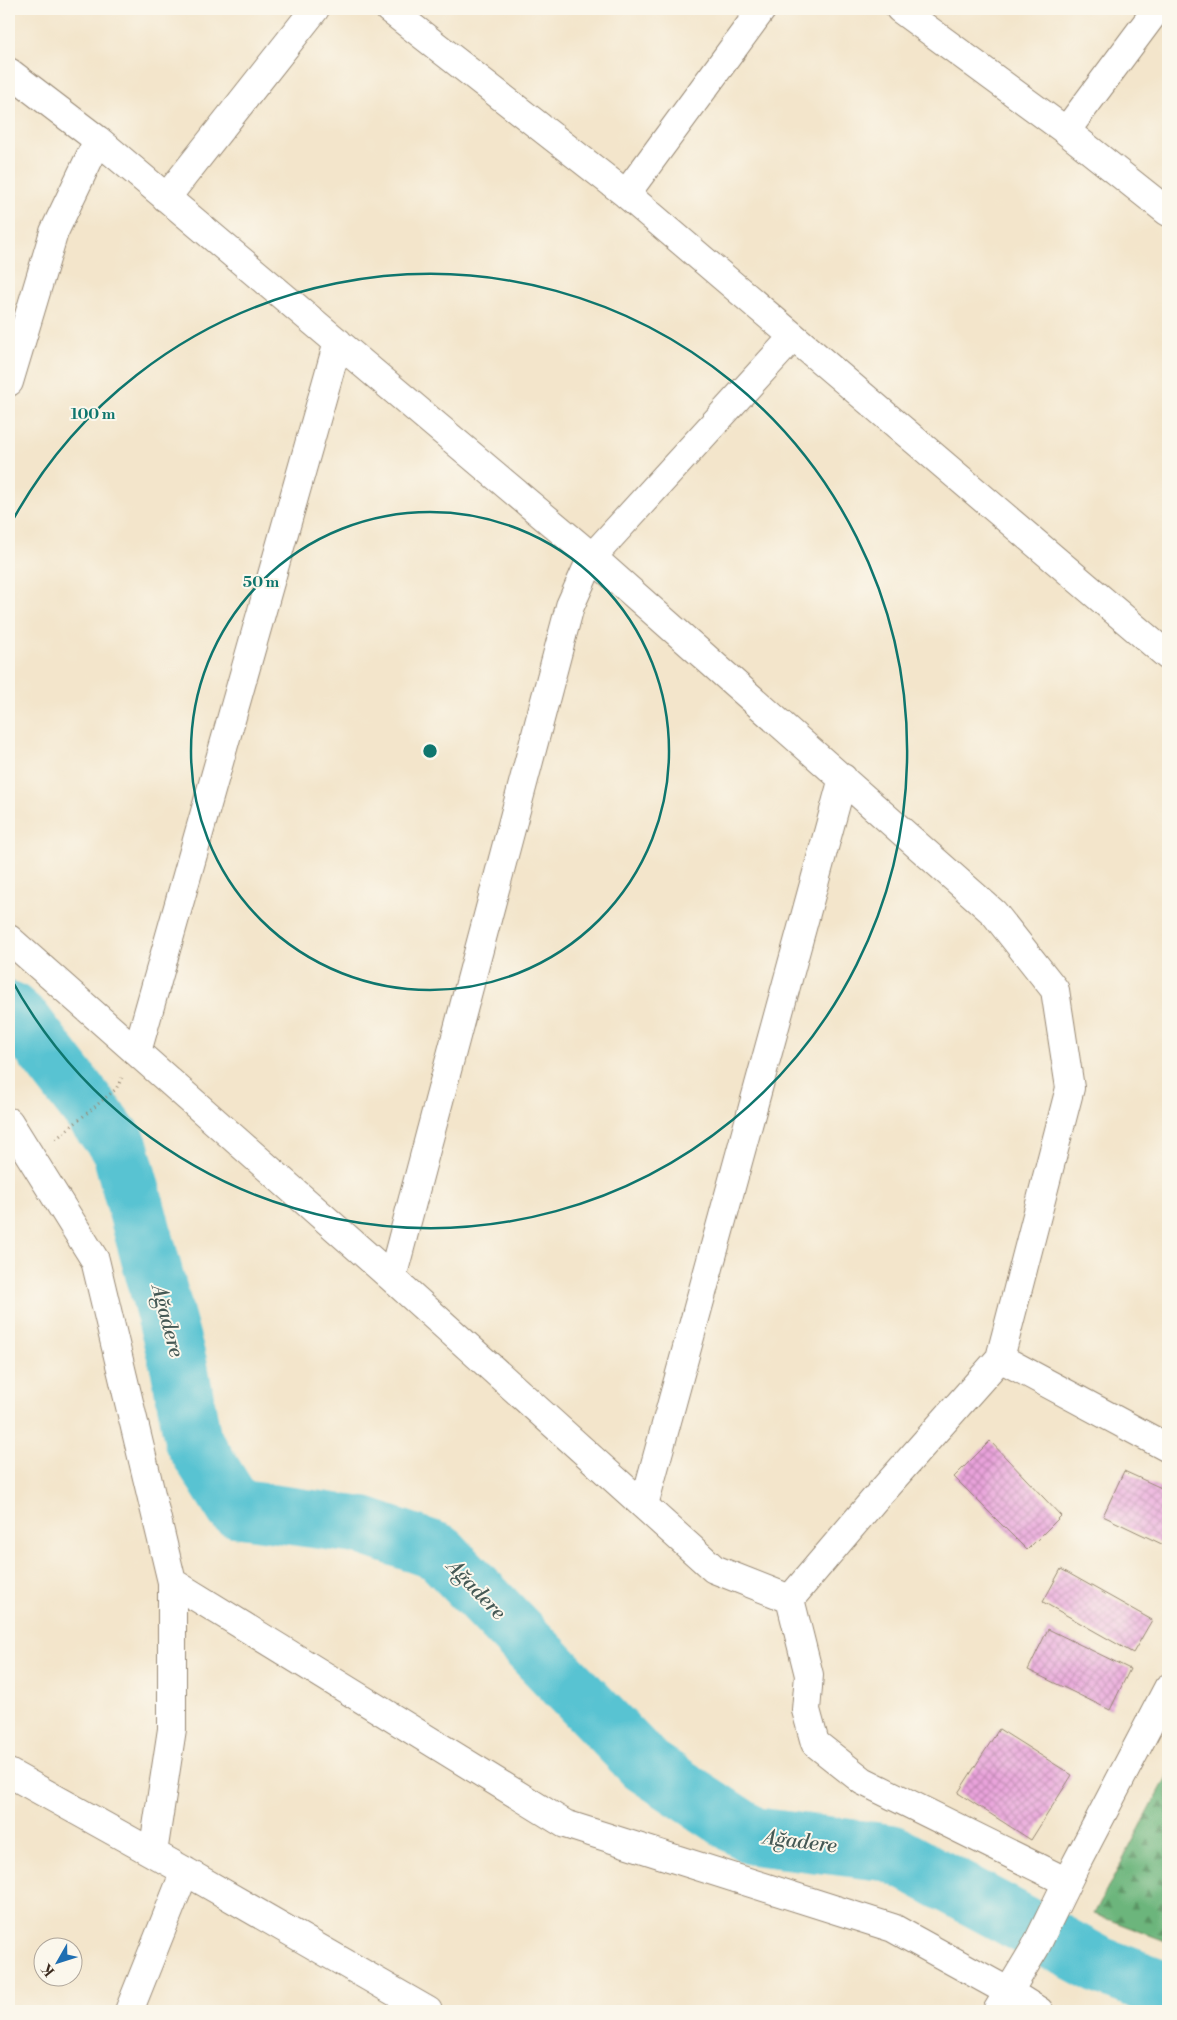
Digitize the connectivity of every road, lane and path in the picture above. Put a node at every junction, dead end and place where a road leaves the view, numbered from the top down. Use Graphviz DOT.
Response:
graph roads {
  1 [pos="315,9"];
  2 [pos="389,9"];
  3 [pos="762,9"];
  4 [pos="900,9"];
  5 [pos="1157,9"];
  6 [pos="9,72"];
  7 [pos="1066,131"];
  8 [pos="98,140"];
  9 [pos="626,194"];
  10 [pos="166,198"];
  11 [pos="1168,212"];
  12 [pos="793,337"];
  13 [pos="338,342"];
  14 [pos="9,382"];
  15 [pos="592,557"];
  16 [pos="1168,656"];
  17 [pos="842,778"];
  18 [pos="9,939"];
  19 [pos="137,1052"];
  20 [pos="9,1122"];
  21 [pos="31,1157"];
  22 [pos="392,1278"];
  23 [pos="1000,1358"];
  24 [pos="1168,1448"];
  25 [pos="644,1505"];
  26 [pos="172,1582"];
  27 [pos="790,1599"];
  28 [pos="1168,1688"];
  29 [pos="9,1772"];
  30 [pos="153,1853"];
  31 [pos="185,1871"];
  32 [pos="1063,1891"];
  33 [pos="1003,2002"];
  34 [pos="129,2011"];
  35 [pos="428,2011"];
  36 [pos="1039,2011"];
  1 -- 10 [label="street"];
  2 -- 9 [label="street"];
  3 -- 9 [label="street"];
  4 -- 7 [label="street"];
  5 -- 7 [label="street"];
  6 -- 8 [label="street"];
  7 -- 11 [label="street"];
  8 -- 10 [label="street"];
  8 -- 14 [label="street"];
  9 -- 12 [label="street"];
  10 -- 13 [label="street"];
  12 -- 15 [label="street"];
  12 -- 16 [label="street"];
  13 -- 15 [label="street"];
  13 -- 19 [label="street"];
  15 -- 17 [label="street"];
  15 -- 22 [label="street"];
  17 -- 23 [label="street"];
  17 -- 25 [label="street"];
  18 -- 19 [label="street"];
  19 -- 21 [label="path"];
  19 -- 22 [label="street"];
  20 -- 21 [label="street"];
  21 -- 26 [label="street"];
  22 -- 25 [label="street"];
  23 -- 24 [label="street"];
  23 -- 27 [label="street"];
  25 -- 27 [label="street"];
  26 -- 30 [label="street"];
  26 -- 33 [label="street"];
  27 -- 32 [label="street"];
  28 -- 32 [label="street"];
  29 -- 30 [label="street"];
  30 -- 31 [label="street"];
  31 -- 34 [label="street"];
  31 -- 35 [label="street"];
  32 -- 33 [label="street"];
  33 -- 36 [label="street"];
}
